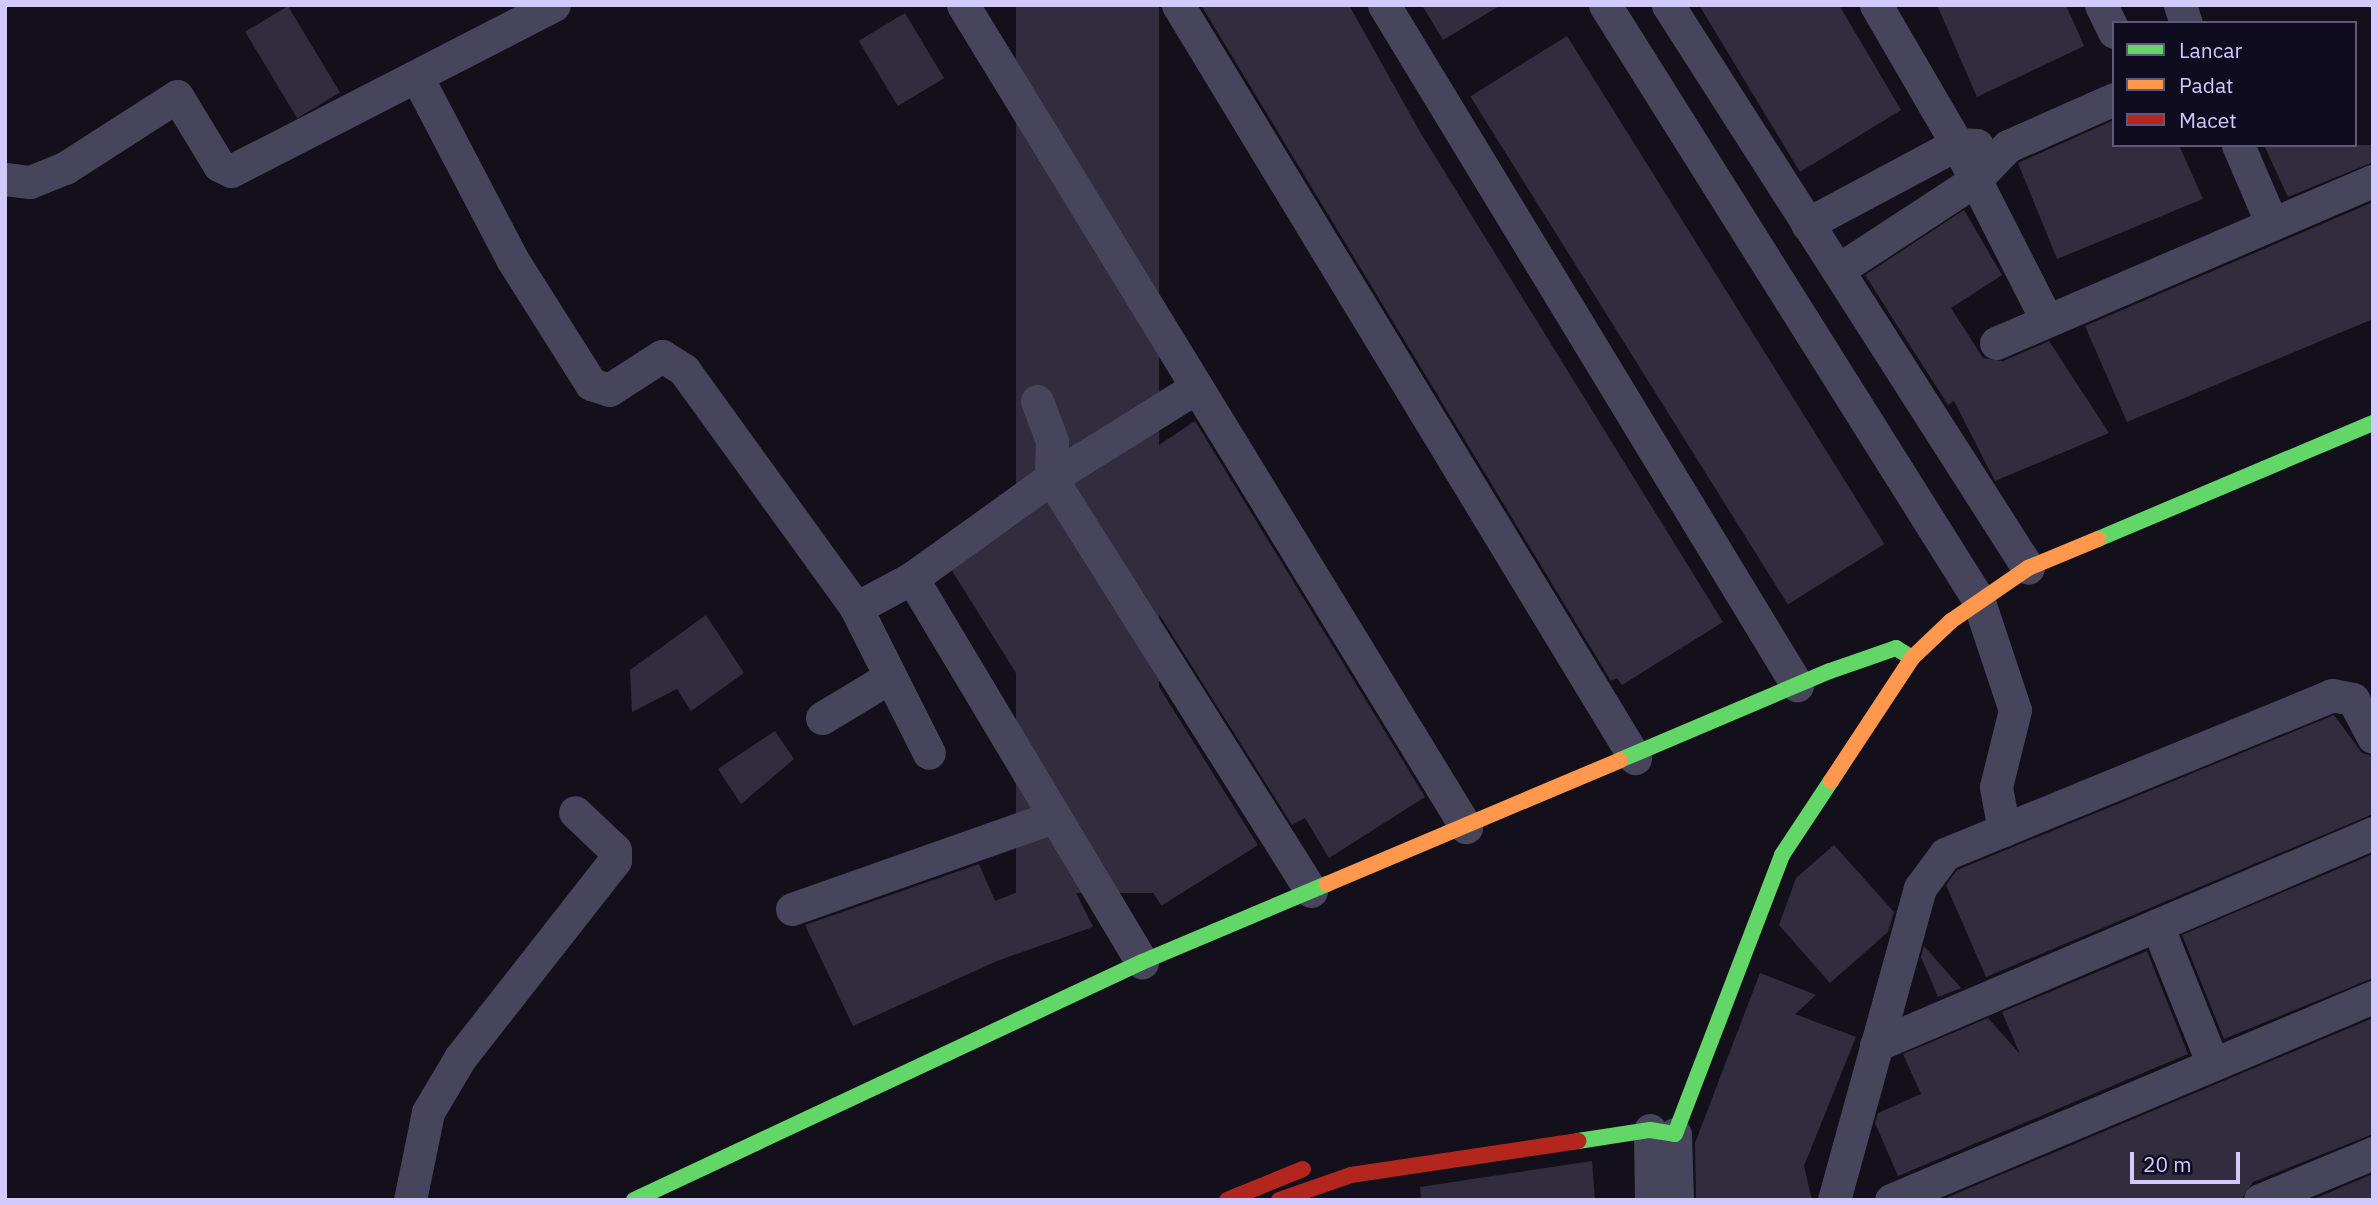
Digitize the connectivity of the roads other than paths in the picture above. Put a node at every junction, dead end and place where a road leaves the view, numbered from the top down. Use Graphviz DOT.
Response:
graph roads {
  1 [pos="554,5"];
  2 [pos="963,5"];
  3 [pos="1178,5"];
  4 [pos="1384,5"];
  5 [pos="1668,5"];
  6 [pos="1876,5"];
  7 [pos="2101,5"];
  8 [pos="1612,8"];
  9 [pos="2112,28"];
  10 [pos="418,79"];
  11 [pos="2112,100"];
  12 [pos="1957,144"];
  13 [pos="2008,146"];
  14 [pos="2239,147"];
  15 [pos="5,180"];
  16 [pos="1975,181"];
  17 [pos="2373,181"];
  18 [pos="1807,224"];
  19 [pos="2272,224"];
  20 [pos="1838,270"];
  21 [pos="2046,319"];
  22 [pos="1996,343"];
  23 [pos="1195,388"];
  24 [pos="1037,401"];
  25 [pos="2373,423"];
  26 [pos="1051,478"];
  27 [pos="1995,571"];
  28 [pos="912,578"];
  29 [pos="856,608"];
  30 [pos="1934,610"];
  31 [pos="1896,648"];
  32 [pos="1912,658"];
  33 [pos="1880,670"];
  34 [pos="890,677"];
  35 [pos="1797,685"];
  36 [pos="822,718"];
  37 [pos="2370,729"];
  38 [pos="929,753"];
  39 [pos="1635,758"];
  40 [pos="575,813"];
  41 [pos="1051,818"];
  42 [pos="1466,827"];
  43 [pos="2004,830"];
  44 [pos="2373,833"];
  45 [pos="1311,891"];
  46 [pos="792,909"];
  47 [pos="2157,925"];
  48 [pos="1142,962"];
  49 [pos="2373,997"];
  50 [pos="1877,1045"];
  51 [pos="2213,1064"];
  52 [pos="1665,1118"];
  53 [pos="2373,1153"];
  54 [pos="1321,1162"];
  55 [pos="410,1200"];
  56 [pos="634,1200"];
  57 [pos="1227,1200"];
  58 [pos="1279,1200"];
  59 [pos="1651,1200"];
  60 [pos="1676,1200"];
  61 [pos="1834,1200"];
  62 [pos="1891,1200"];
  63 [pos="2260,1200"];
  1 -- 10 [label="street"];
  2 -- 23 [label="street"];
  3 -- 39 [label="street"];
  4 -- 35 [label="street"];
  5 -- 18 [label="street"];
  6 -- 12 [label="street"];
  7 -- 9 [label="street"];
  8 -- 27 [label="street"];
  10 -- 15 [label="street"];
  10 -- 29 [label="street"];
  11 -- 13 [label="street"];
  12 -- 13 [label="street"];
  12 -- 16 [label="street"];
  12 -- 18 [label="street"];
  13 -- 16 [label="street"];
  14 -- 19 [label="street"];
  16 -- 20 [label="street"];
  16 -- 21 [label="street"];
  17 -- 19 [label="street"];
  18 -- 20 [label="street"];
  19 -- 21 [label="street"];
  20 -- 27 [label="street"];
  21 -- 22 [label="street"];
  23 -- 26 [label="street"];
  23 -- 42 [label="street"];
  24 -- 26 [label="street"];
  25 -- 27 [label="street"];
  26 -- 28 [label="street"];
  26 -- 45 [label="street"];
  27 -- 32 [label="street"];
  27 -- 43 [label="street"];
  28 -- 29 [label="street"];
  28 -- 41 [label="street"];
  29 -- 34 [label="street"];
  30 -- 31 [label="street"];
  31 -- 32 [label="street"];
  31 -- 33 [label="street"];
  31 -- 35 [label="street"];
  32 -- 52 [label="street"];
  34 -- 36 [label="street"];
  34 -- 38 [label="street"];
  35 -- 39 [label="street"];
  37 -- 43 [label="street"];
  39 -- 42 [label="street"];
  40 -- 55 [label="street"];
  41 -- 46 [label="street"];
  41 -- 48 [label="street"];
  42 -- 45 [label="street"];
  43 -- 50 [label="street"];
  44 -- 47 [label="street"];
  45 -- 48 [label="street"];
  47 -- 50 [label="street"];
  47 -- 51 [label="street"];
  48 -- 56 [label="street"];
  49 -- 51 [label="street"];
  50 -- 61 [label="street"];
  51 -- 62 [label="street"];
  52 -- 58 [label="street"];
  52 -- 59 [label="street"];
  52 -- 60 [label="street"];
  53 -- 63 [label="street"];
  54 -- 57 [label="street"];
}
